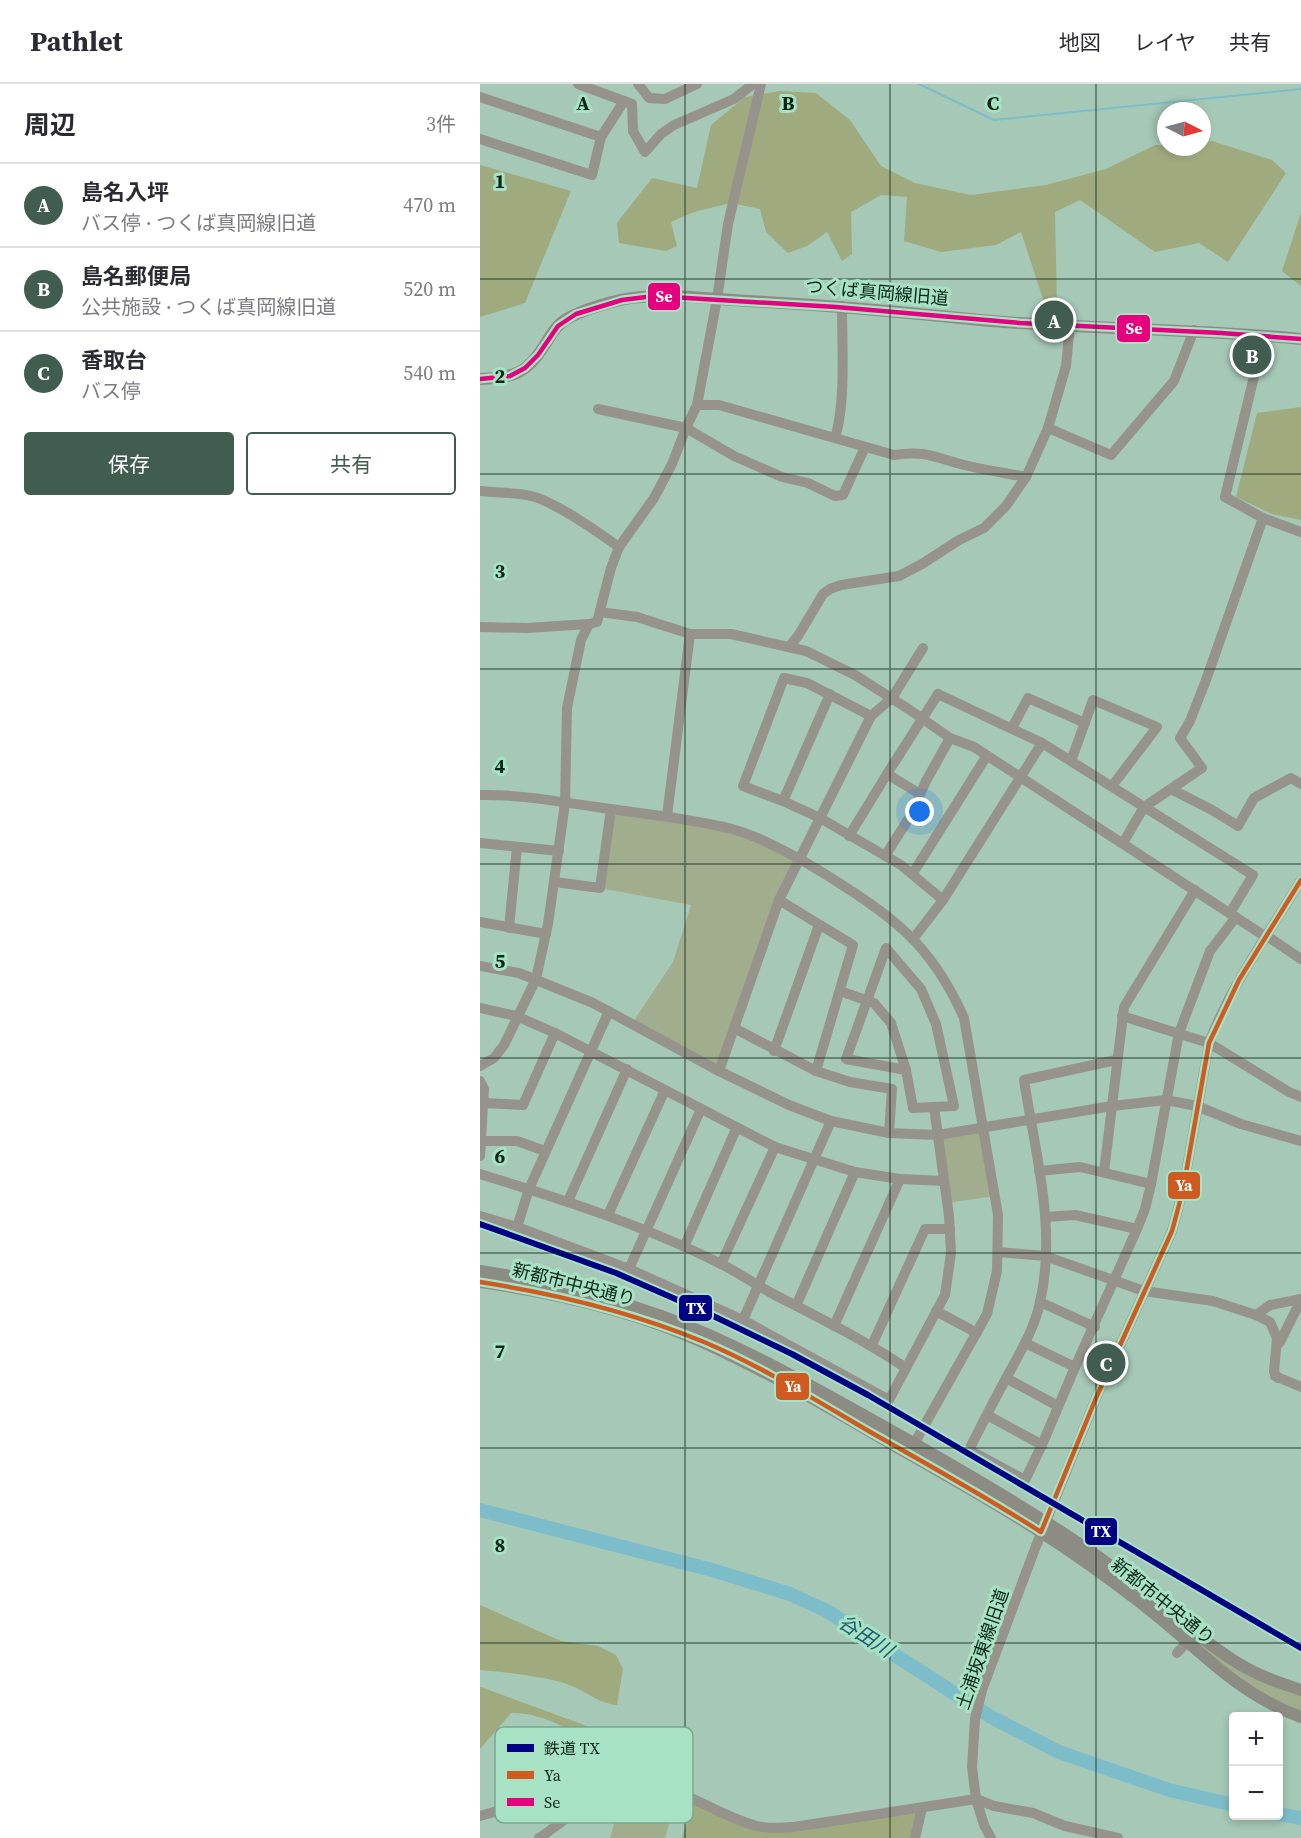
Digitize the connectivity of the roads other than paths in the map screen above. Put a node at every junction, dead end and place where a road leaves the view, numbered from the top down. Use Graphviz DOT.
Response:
graph roads {
  1 [pos="578,84"];
  2 [pos="638,84"];
  3 [pos="698,84"];
  4 [pos="753,84"];
  5 [pos="761,84"];
  6 [pos="480,97"];
  7 [pos="624,101"];
  8 [pos="601,137"];
  9 [pos="480,139"];
  10 [pos="717,299"];
  11 [pos="842,306"];
  12 [pos="1070,325"];
  13 [pos="1194,330"];
  14 [pos="1264,335"];
  15 [pos="1301,339"];
  16 [pos="480,379"];
  17 [pos="697,405"];
  18 [pos="598,409"];
  19 [pos="686,428"];
  20 [pos="1048,428"];
  21 [pos="835,438"];
  22 [pos="865,447"];
  23 [pos="1026,477"];
  24 [pos="480,491"];
  25 [pos="1263,518"];
  26 [pos="1301,532"];
  27 [pos="619,547"];
  28 [pos="600,612"];
  29 [pos="589,624"];
  30 [pos="480,627"];
  31 [pos="690,634"];
  32 [pos="789,647"];
  33 [pos="923,648"];
  34 [pos="830,694"];
  35 [pos="892,698"];
  36 [pos="871,716"];
  37 [pos="922,719"];
  38 [pos="1085,723"];
  39 [pos="1012,728"];
  40 [pos="950,738"];
  41 [pos="1042,743"];
  42 [pos="986,757"];
  43 [pos="1071,761"];
  44 [pos="887,774"];
  45 [pos="1021,778"];
  46 [pos="1301,784"];
  47 [pos="1112,786"];
  48 [pos="1171,789"];
  49 [pos="920,794"];
  50 [pos="480,795"];
  51 [pos="783,801"];
  52 [pos="565,803"];
  53 [pos="1144,807"];
  54 [pos="611,809"];
  55 [pos="667,816"];
  56 [pos="820,818"];
  57 [pos="849,836"];
  58 [pos="480,843"];
  59 [pos="1123,843"];
  60 [pos="517,847"];
  61 [pos="559,851"];
  62 [pos="885,856"];
  63 [pos="801,859"];
  64 [pos="913,873"];
  65 [pos="1301,880"];
  66 [pos="555,882"];
  67 [pos="1195,890"];
  68 [pos="779,900"];
  69 [pos="943,900"];
  70 [pos="1233,915"];
  71 [pos="480,922"];
  72 [pos="819,925"];
  73 [pos="509,928"];
  74 [pos="546,934"];
  75 [pos="1267,937"];
  76 [pos="913,939"];
  77 [pos="1301,959"];
  78 [pos="480,966"];
  79 [pos="536,979"];
  80 [pos="840,991"];
  81 [pos="866,1000"];
  82 [pos="480,1008"];
  83 [pos="609,1011"];
  84 [pos="516,1016"];
  85 [pos="1122,1016"];
  86 [pos="734,1028"];
  87 [pos="555,1033"];
  88 [pos="1179,1033"];
  89 [pos="1209,1043"];
  90 [pos="591,1050"];
  91 [pos="774,1051"];
  92 [pos="1116,1060"];
  93 [pos="480,1066"];
  94 [pos="627,1069"];
  95 [pos="906,1070"];
  96 [pos="719,1071"];
  97 [pos="816,1071"];
  98 [pos="480,1081"];
  99 [pos="664,1090"];
  100 [pos="1301,1097"];
  101 [pos="1166,1100"];
  102 [pos="483,1103"];
  103 [pos="1112,1106"];
  104 [pos="1197,1106"];
  105 [pos="934,1107"];
  106 [pos="701,1109"];
  107 [pos="831,1121"];
  108 [pos="1030,1121"];
  109 [pos="737,1127"];
  110 [pos="984,1127"];
  111 [pos="889,1133"];
  112 [pos="938,1135"];
  113 [pos="481,1141"];
  114 [pos="1301,1141"];
  115 [pos="775,1147"];
  116 [pos="545,1151"];
  117 [pos="480,1156"];
  118 [pos="815,1160"];
  119 [pos="1039,1171"];
  120 [pos="855,1172"];
  121 [pos="1104,1172"];
  122 [pos="480,1174"];
  123 [pos="900,1179"];
  124 [pos="944,1181"];
  125 [pos="1150,1184"];
  126 [pos="529,1189"];
  127 [pos="568,1201"];
  128 [pos="608,1215"];
  129 [pos="480,1216"];
  130 [pos="1046,1217"];
  131 [pos="517,1227"];
  132 [pos="950,1229"];
  133 [pos="1137,1229"];
  134 [pos="645,1231"];
  135 [pos="684,1247"];
  136 [pos="999,1252"];
  137 [pos="1046,1256"];
  138 [pos="721,1264"];
  139 [pos="629,1269"];
  140 [pos="480,1271"];
  141 [pos="1114,1280"];
  142 [pos="480,1282"];
  143 [pos="758,1287"];
  144 [pos="1144,1291"];
  145 [pos="1301,1300"];
  146 [pos="1040,1302"];
  147 [pos="796,1306"];
  148 [pos="936,1311"];
  149 [pos="1256,1315"];
  150 [pos="743,1320"];
  151 [pos="834,1326"];
  152 [pos="1095,1327"];
  153 [pos="977,1333"];
  154 [pos="1025,1343"];
  155 [pos="872,1345"];
  156 [pos="1277,1345"];
  157 [pos="906,1368"];
  158 [pos="1075,1368"];
  159 [pos="1006,1378"];
  160 [pos="1301,1387"];
  161 [pos="1058,1406"];
  162 [pos="987,1414"];
  163 [pos="1041,1444"];
  164 [pos="911,1448"];
  165 [pos="1044,1527"];
  166 [pos="1187,1642"];
  167 [pos="1178,1653"];
  168 [pos="1301,1690"];
  169 [pos="1301,1717"];
  170 [pos="693,1798"];
  171 [pos="976,1799"];
  172 [pos="922,1808"];
  173 [pos="495,1812"];
  174 [pos="480,1816"];
  175 [pos="560,1823"];
  176 [pos="539,1838"];
  177 [pos="915,1838"];
  178 [pos="991,1838"];
  179 [pos="1118,1838"];
  1 -- 7 [label="street"];
  2 -- 3 [label="street"];
  4 -- 7 [label="street"];
  5 -- 10 [label="street"];
  6 -- 8 [label="street"];
  7 -- 8 [label="street"];
  8 -- 9 [label="street"];
  10 -- 11 [label="main road, つくば真岡線旧道"];
  10 -- 16 [label="main road, つくば真岡線旧道"];
  10 -- 17 [label="street"];
  11 -- 12 [label="main road, つくば真岡線旧道"];
  11 -- 21 [label="street"];
  12 -- 13 [label="main road, つくば真岡線旧道"];
  12 -- 20 [label="street"];
  13 -- 14 [label="main road, つくば真岡線旧道"];
  13 -- 20 [label="street"];
  14 -- 15 [label="main road, つくば真岡線旧道"];
  14 -- 25 [label="street"];
  17 -- 19 [label="street"];
  17 -- 21 [label="street"];
  18 -- 19 [label="street"];
  19 -- 22 [label="street"];
  19 -- 27 [label="street"];
  20 -- 23 [label="street"];
  21 -- 22 [label="street"];
  22 -- 23 [label="street"];
  23 -- 32 [label="street"];
  24 -- 27 [label="street"];
  25 -- 26 [label="street"];
  25 -- 48 [label="street"];
  27 -- 28 [label="street"];
  28 -- 29 [label="street"];
  28 -- 31 [label="street"];
  29 -- 30 [label="street"];
  29 -- 52 [label="street"];
  31 -- 32 [label="street"];
  31 -- 55 [label="street"];
  32 -- 35 [label="street"];
  33 -- 35 [label="street"];
  34 -- 36 [label="street"];
  34 -- 51 [label="street"];
  34 -- 51 [label="street"];
  35 -- 36 [label="street"];
  35 -- 37 [label="street"];
  36 -- 56 [label="street"];
  37 -- 39 [label="street"];
  37 -- 40 [label="street"];
  37 -- 44 [label="street"];
  38 -- 39 [label="street"];
  38 -- 43 [label="street"];
  38 -- 47 [label="street"];
  39 -- 41 [label="street"];
  40 -- 42 [label="street"];
  40 -- 49 [label="street"];
  41 -- 43 [label="street"];
  41 -- 45 [label="street"];
  42 -- 45 [label="street"];
  42 -- 64 [label="street"];
  43 -- 47 [label="street"];
  44 -- 49 [label="street"];
  44 -- 57 [label="street"];
  45 -- 59 [label="street"];
  45 -- 69 [label="street"];
  46 -- 48 [label="street"];
  47 -- 53 [label="street"];
  48 -- 53 [label="street"];
  49 -- 62 [label="street"];
  50 -- 52 [label="street"];
  51 -- 56 [label="street"];
  52 -- 54 [label="street"];
  52 -- 61 [label="street"];
  53 -- 59 [label="street"];
  53 -- 70 [label="street"];
  54 -- 55 [label="street"];
  54 -- 66 [label="street"];
  55 -- 63 [label="street"];
  56 -- 57 [label="street"];
  56 -- 63 [label="street"];
  57 -- 62 [label="street"];
  58 -- 60 [label="street"];
  59 -- 67 [label="street"];
  60 -- 61 [label="street"];
  60 -- 73 [label="street"];
  61 -- 66 [label="street"];
  62 -- 64 [label="street"];
  63 -- 68 [label="street"];
  63 -- 76 [label="street"];
  64 -- 69 [label="street"];
  65 -- 75 [label="street, 土浦坂東線旧道"];
  66 -- 74 [label="street"];
  67 -- 70 [label="street"];
  67 -- 85 [label="street"];
  68 -- 72 [label="street"];
  68 -- 86 [label="street"];
  69 -- 76 [label="street"];
  70 -- 75 [label="street"];
  70 -- 88 [label="street"];
  71 -- 73 [label="street"];
  72 -- 80 [label="street"];
  72 -- 91 [label="street"];
  73 -- 74 [label="street"];
  74 -- 79 [label="street"];
  75 -- 77 [label="street"];
  75 -- 89 [label="street, 土浦坂東線旧道"];
  76 -- 110 [label="street"];
  78 -- 79 [label="street"];
  79 -- 83 [label="street"];
  79 -- 84 [label="street"];
  80 -- 81 [label="street"];
  80 -- 97 [label="street"];
  81 -- 95 [label="street"];
  81 -- 95 [label="street"];
  81 -- 105 [label="street"];
  82 -- 84 [label="street"];
  83 -- 90 [label="street"];
  83 -- 96 [label="street"];
  84 -- 87 [label="street"];
  84 -- 93 [label="street"];
  85 -- 88 [label="street"];
  85 -- 92 [label="street"];
  86 -- 91 [label="street"];
  86 -- 96 [label="street"];
  87 -- 90 [label="street"];
  87 -- 102 [label="street"];
  88 -- 89 [label="street"];
  88 -- 101 [label="street"];
  89 -- 100 [label="street"];
  89 -- 104 [label="street, 土浦坂東線旧道"];
  90 -- 94 [label="street"];
  90 -- 116 [label="street"];
  91 -- 97 [label="street"];
  92 -- 103 [label="street"];
  92 -- 108 [label="street"];
  94 -- 99 [label="street"];
  94 -- 127 [label="street"];
  95 -- 105 [label="street"];
  96 -- 107 [label="street"];
  97 -- 111 [label="street"];
  98 -- 102 [label="street"];
  99 -- 106 [label="street"];
  99 -- 128 [label="street"];
  101 -- 103 [label="street"];
  101 -- 104 [label="street"];
  101 -- 125 [label="street"];
  102 -- 113 [label="street"];
  103 -- 108 [label="street"];
  103 -- 121 [label="street"];
  104 -- 114 [label="street"];
  104 -- 144 [label="street, 土浦坂東線旧道"];
  105 -- 112 [label="street"];
  106 -- 109 [label="street"];
  106 -- 134 [label="street"];
  107 -- 111 [label="street"];
  107 -- 118 [label="street"];
  108 -- 110 [label="street"];
  108 -- 119 [label="street"];
  109 -- 115 [label="street"];
  109 -- 135 [label="street"];
  110 -- 112 [label="street"];
  110 -- 136 [label="street"];
  111 -- 112 [label="street"];
  112 -- 124 [label="street"];
  113 -- 116 [label="street"];
  113 -- 117 [label="street"];
  115 -- 118 [label="street"];
  115 -- 138 [label="street"];
  116 -- 126 [label="street"];
  118 -- 120 [label="street"];
  118 -- 143 [label="street"];
  119 -- 121 [label="street"];
  119 -- 130 [label="street"];
  120 -- 123 [label="street"];
  120 -- 147 [label="street"];
  121 -- 125 [label="street"];
  122 -- 126 [label="street"];
  123 -- 124 [label="street"];
  123 -- 151 [label="street"];
  124 -- 132 [label="street"];
  125 -- 133 [label="street"];
  126 -- 127 [label="street"];
  126 -- 131 [label="street"];
  127 -- 128 [label="street"];
  128 -- 134 [label="street"];
  129 -- 131 [label="street"];
  130 -- 133 [label="street"];
  130 -- 137 [label="street"];
  131 -- 139 [label="street"];
  132 -- 148 [label="street"];
  132 -- 155 [label="street"];
  133 -- 141 [label="street"];
  134 -- 135 [label="street"];
  134 -- 139 [label="street"];
  135 -- 138 [label="street"];
  136 -- 137 [label="street"];
  136 -- 153 [label="street"];
  137 -- 141 [label="street"];
  137 -- 146 [label="street"];
  138 -- 143 [label="street"];
  139 -- 150 [label="street"];
  140 -- 164 [label="main road, 新都市中央通り"];
  141 -- 144 [label="street"];
  141 -- 152 [label="street"];
  142 -- 164 [label="main road, 新都市中央通り"];
  143 -- 147 [label="street"];
  143 -- 150 [label="street"];
  144 -- 149 [label="street"];
  144 -- 165 [label="street, 土浦坂東線旧道"];
  145 -- 149 [label="street"];
  145 -- 156 [label="street"];
  146 -- 152 [label="street"];
  146 -- 154 [label="street"];
  147 -- 151 [label="street"];
  148 -- 153 [label="street"];
  148 -- 157 [label="street"];
  149 -- 156 [label="street"];
  150 -- 157 [label="street"];
  151 -- 155 [label="street"];
  152 -- 158 [label="street"];
  153 -- 164 [label="street"];
  154 -- 158 [label="street"];
  154 -- 159 [label="street"];
  155 -- 157 [label="street"];
  156 -- 160 [label="street"];
  158 -- 161 [label="street"];
  159 -- 161 [label="street"];
  159 -- 162 [label="street"];
  161 -- 163 [label="street"];
  162 -- 163 [label="street"];
  162 -- 163 [label="street"];
  164 -- 165 [label="main road, 新都市中央通り"];
  165 -- 166 [label="main road, 新都市中央通り"];
  165 -- 168 [label="main road, 新都市中央通り"];
  165 -- 171 [label="street, 土浦坂東線旧道"];
  166 -- 167 [label="street"];
  166 -- 169 [label="main road, 新都市中央通り"];
  170 -- 172 [label="street"];
  171 -- 172 [label="street"];
  171 -- 178 [label="street, 土浦坂東線旧道"];
  171 -- 179 [label="street"];
  172 -- 177 [label="street"];
  173 -- 174 [label="street"];
  175 -- 176 [label="street"];
}
